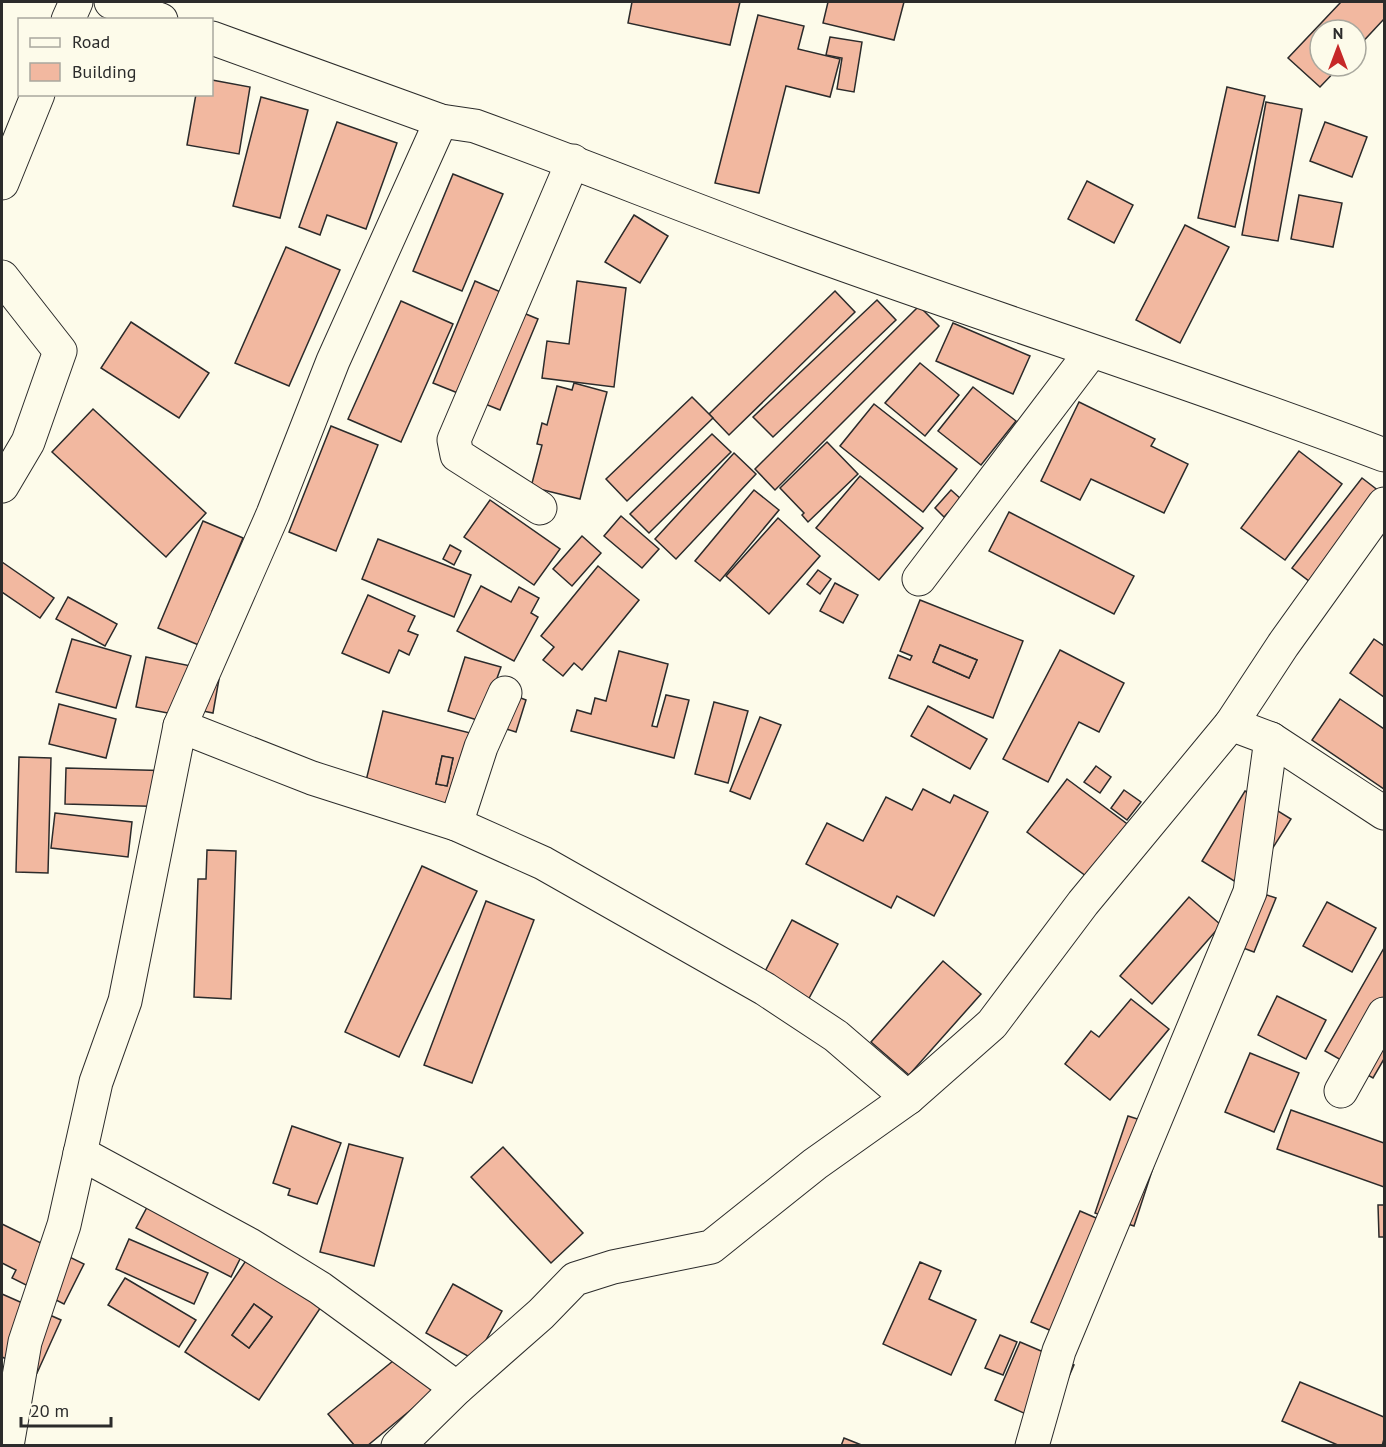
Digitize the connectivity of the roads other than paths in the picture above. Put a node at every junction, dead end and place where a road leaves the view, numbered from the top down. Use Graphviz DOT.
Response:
graph roads {
  1 [pos="76,2"];
  2 [pos="116,2"];
  3 [pos="69,18"];
  4 [pos="155,18"];
  5 [pos="213,38"];
  6 [pos="37,96"];
  7 [pos="441,121"];
  8 [pos="573,161"];
  9 [pos="2,183"];
  10 [pos="2,278"];
  11 [pos="1091,352"];
  12 [pos="1384,455"];
  13 [pos="2,486"];
  14 [pos="1384,504"];
  15 [pos="540,508"];
  16 [pos="919,579"];
  17 [pos="505,693"];
  18 [pos="1231,724"];
  19 [pos="180,726"];
  20 [pos="1270,739"];
  21 [pos="1384,813"];
  22 [pos="456,824"];
  23 [pos="1384,1014"];
  24 [pos="1341,1091"];
  25 [pos="908,1098"];
  26 [pos="80,1153"];
  27 [pos="457,1388"];
  28 [pos="7,1446"];
  29 [pos="398,1446"];
  30 [pos="1032,1446"];
  1 -- 3 [label="street"];
  2 -- 4 [label="street"];
  5 -- 7 [label="street"];
  6 -- 9 [label="street"];
  7 -- 8 [label="street"];
  7 -- 19 [label="street"];
  8 -- 11 [label="street"];
  8 -- 15 [label="street"];
  10 -- 13 [label="street"];
  11 -- 12 [label="street"];
  11 -- 16 [label="street"];
  14 -- 18 [label="street"];
  17 -- 22 [label="street"];
  18 -- 20 [label="street"];
  18 -- 25 [label="street"];
  19 -- 22 [label="street"];
  19 -- 26 [label="street"];
  20 -- 21 [label="street"];
  20 -- 30 [label="street"];
  22 -- 25 [label="street"];
  23 -- 24 [label="street"];
  25 -- 27 [label="street"];
  26 -- 27 [label="street"];
  26 -- 28 [label="street"];
  27 -- 29 [label="street"];
}
